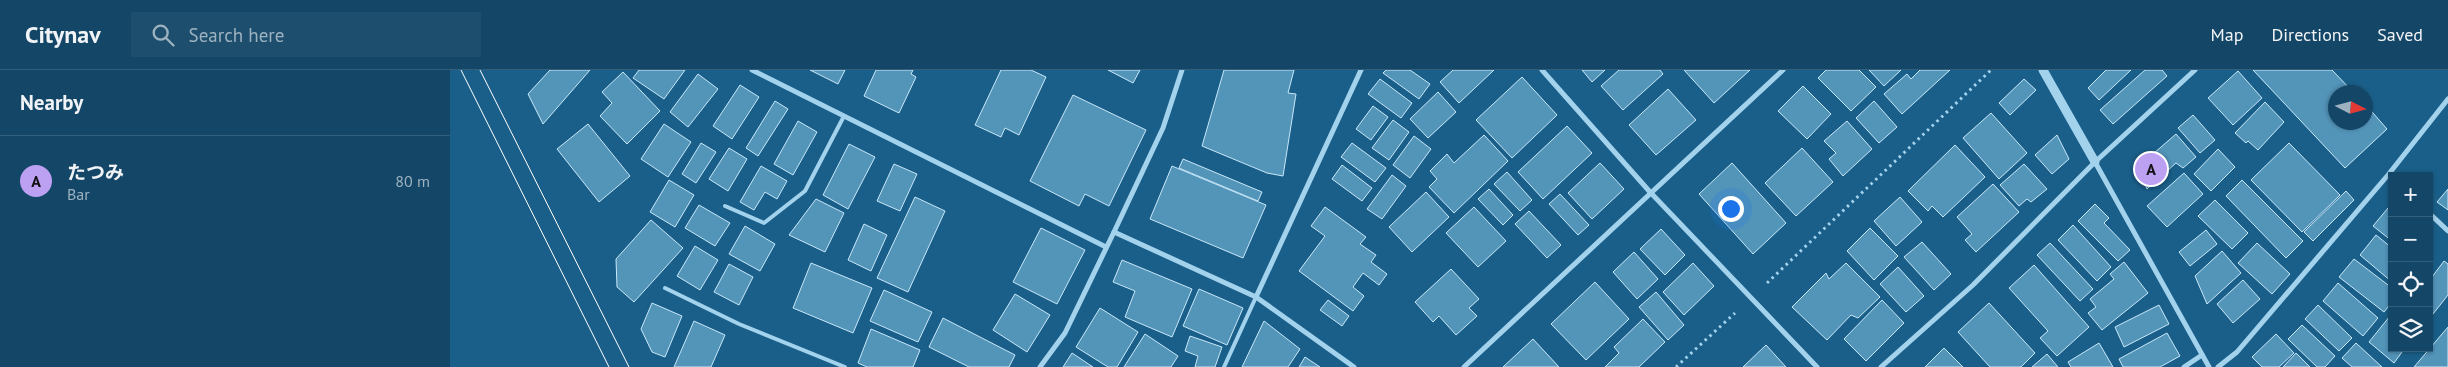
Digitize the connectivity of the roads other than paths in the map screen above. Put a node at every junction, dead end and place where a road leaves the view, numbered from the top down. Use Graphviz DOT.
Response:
graph roads {
  1 [pos="752,70"];
  2 [pos="1182,70"];
  3 [pos="1361,70"];
  4 [pos="1542,70"];
  5 [pos="1782,70"];
  6 [pos="2043,70"];
  7 [pos="2195,70"];
  8 [pos="2448,99"];
  9 [pos="844,116"];
  10 [pos="2095,162"];
  11 [pos="2394,172"];
  12 [pos="2388,179"];
  13 [pos="1650,192"];
  14 [pos="725,206"];
  15 [pos="2433,217"];
  16 [pos="2448,231"];
  17 [pos="1114,232"];
  18 [pos="1106,247"];
  19 [pos="665,288"];
  20 [pos="1256,297"];
  21 [pos="2202,355"];
  22 [pos="845,367"];
  23 [pos="1040,367"];
  24 [pos="1224,367"];
  25 [pos="1354,367"];
  26 [pos="1464,367"];
  27 [pos="1817,367"];
  28 [pos="1881,367"];
  29 [pos="2184,367"];
  30 [pos="2209,367"];
  31 [pos="2218,367"];
  1 -- 9 [label="street"];
  2 -- 17 [label="street"];
  3 -- 20 [label="street"];
  4 -- 13 [label="street"];
  5 -- 13 [label="street"];
  6 -- 10 [label="street"];
  7 -- 10 [label="street"];
  8 -- 11 [label="street"];
  9 -- 14 [label="lane"];
  9 -- 18 [label="street"];
  10 -- 21 [label="street"];
  10 -- 28 [label="street"];
  12 -- 31 [label="street"];
  13 -- 26 [label="street"];
  13 -- 27 [label="street"];
  15 -- 16 [label="street"];
  17 -- 18 [label="street"];
  17 -- 20 [label="street"];
  18 -- 23 [label="street"];
  19 -- 22 [label="lane"];
  20 -- 24 [label="lane"];
  20 -- 25 [label="street"];
  21 -- 29 [label="street"];
  21 -- 30 [label="street"];
}
